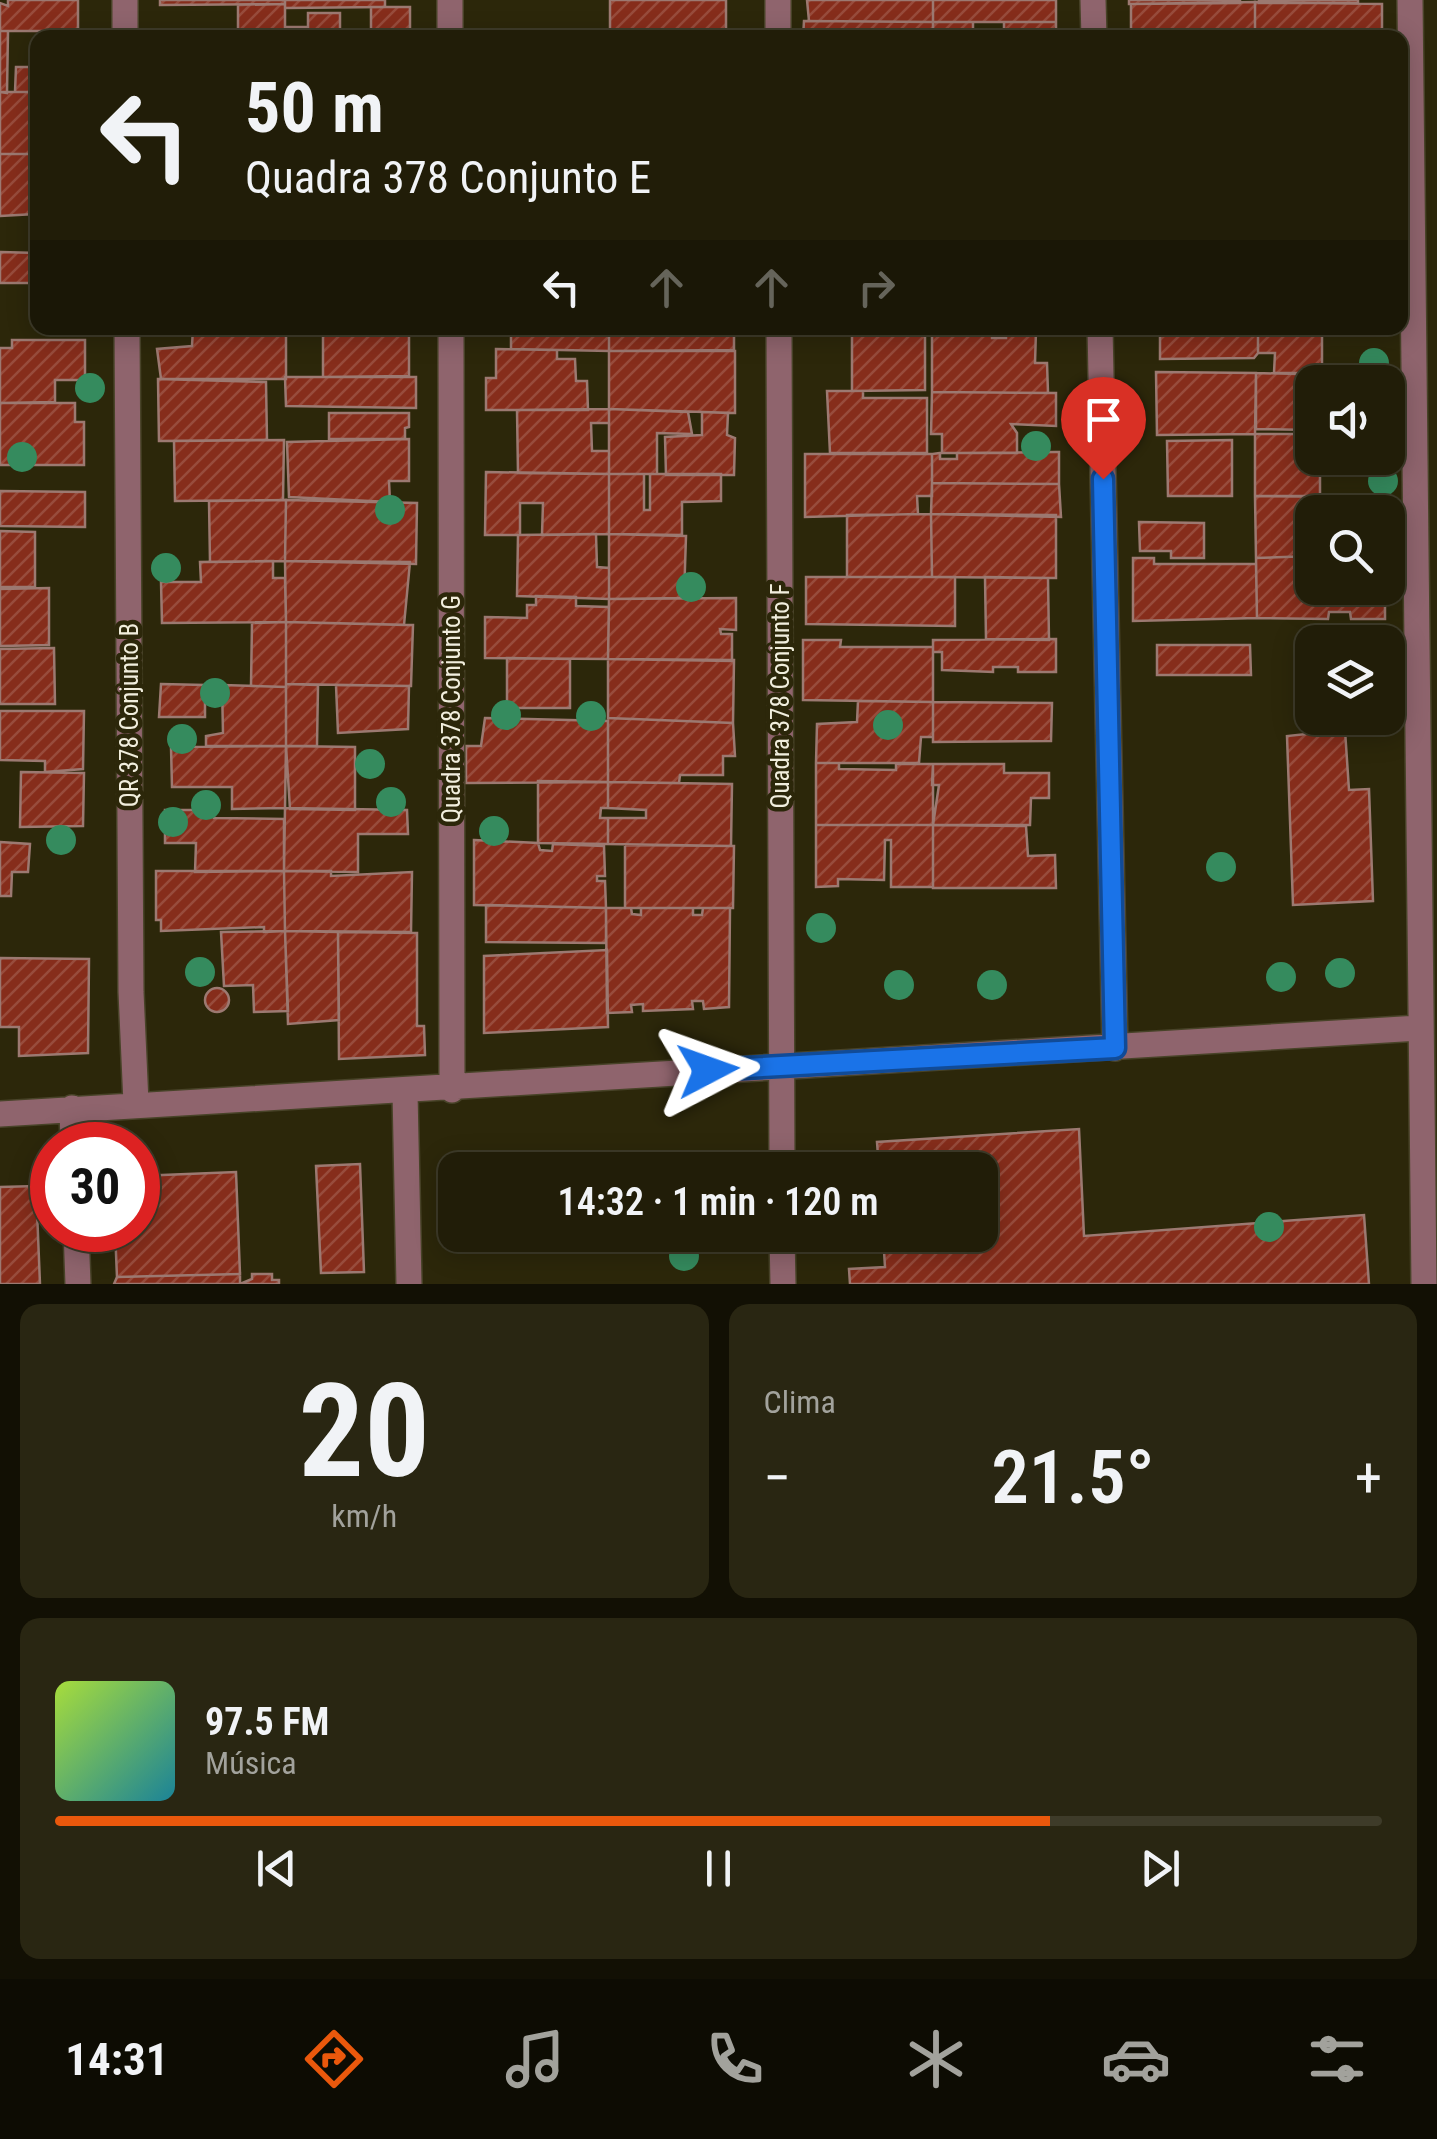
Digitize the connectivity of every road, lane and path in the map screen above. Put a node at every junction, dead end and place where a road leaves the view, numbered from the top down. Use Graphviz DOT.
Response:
graph roads {
  1 [pos="124,0"];
  2 [pos="450,0"];
  3 [pos="778,0"];
  4 [pos="1094,0"];
  5 [pos="1410,0"];
  6 [pos="125,30"];
  7 [pos="450,30"];
  8 [pos="778,30"];
  9 [pos="1094,30"];
  10 [pos="127,335"];
  11 [pos="450,335"];
  12 [pos="779,335"];
  13 [pos="1100,335"];
  14 [pos="1420,1028"];
  15 [pos="1115,1048"];
  16 [pos="781,1065"];
  17 [pos="452,1090"];
  18 [pos="405,1092"];
  19 [pos="136,1103"];
  20 [pos="72,1108"];
  21 [pos="0,1114"];
  22 [pos="73,1122"];
  23 [pos="782,1152"];
  24 [pos="77,1252"];
  25 [pos="782,1252"];
  26 [pos="78,1284"];
  27 [pos="409,1284"];
  28 [pos="782,1284"];
  29 [pos="1424,1284"];
  1 -- 6 [label="street"];
  2 -- 7 [label="street"];
  3 -- 8 [label="street"];
  4 -- 9 [label="street"];
  5 -- 14 [label="street"];
  10 -- 19 [label="street, QR 378 Conjunto B"];
  11 -- 17 [label="street, Quadra 378 Conjunto G"];
  12 -- 16 [label="street, Quadra 378 Conjunto F"];
  13 -- 15 [label="street"];
  14 -- 15 [label="street"];
  14 -- 29 [label="street"];
  15 -- 16 [label="street"];
  16 -- 17 [label="street"];
  16 -- 23 [label="street, Quadra 378 Conjunto F"];
  17 -- 18 [label="street"];
  18 -- 19 [label="street"];
  18 -- 27 [label="street"];
  19 -- 20 [label="street"];
  20 -- 21 [label="street"];
  20 -- 22 [label="street"];
  24 -- 26 [label="street"];
  25 -- 28 [label="street"];
}
